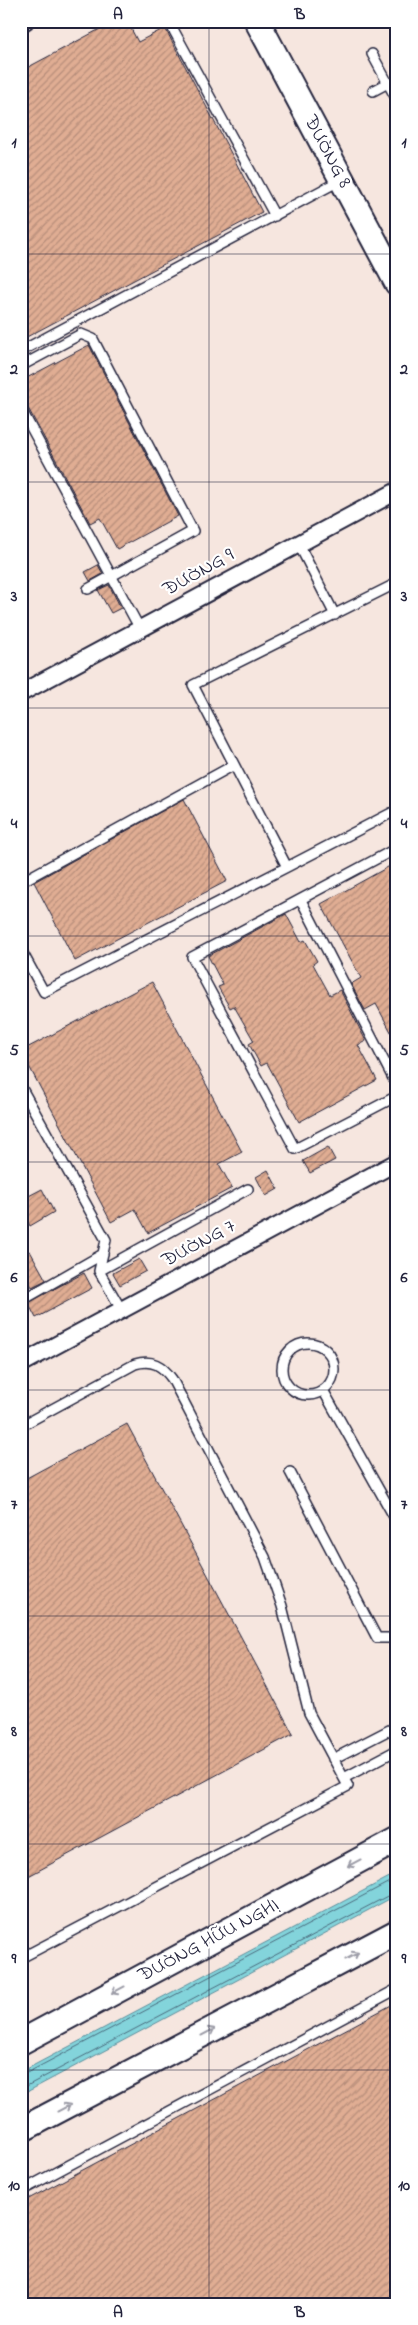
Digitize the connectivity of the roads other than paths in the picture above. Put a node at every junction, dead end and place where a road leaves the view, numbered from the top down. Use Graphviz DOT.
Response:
graph roads {
  1 [pos="25,21"];
  2 [pos="258,21"];
  3 [pos="21,23"];
  4 [pos="173,29"];
  5 [pos="372,54"];
  6 [pos="388,83"];
  7 [pos="373,91"];
  8 [pos="397,100"];
  9 [pos="342,180"];
  10 [pos="276,216"];
  11 [pos="397,283"];
  12 [pos="21,351"];
  13 [pos="21,366"];
  14 [pos="21,409"];
  15 [pos="397,492"];
  16 [pos="298,543"];
  17 [pos="112,577"];
  18 [pos="397,583"];
  19 [pos="88,589"];
  20 [pos="335,615"];
  21 [pos="140,629"];
  22 [pos="21,693"];
  23 [pos="234,765"];
  24 [pos="397,810"];
  25 [pos="397,848"];
  26 [pos="287,867"];
  27 [pos="21,882"];
  28 [pos="301,900"];
  29 [pos="21,950"];
  30 [pos="397,1086"];
  31 [pos="21,1087"];
  32 [pos="397,1096"];
  33 [pos="397,1162"];
  34 [pos="248,1189"];
  35 [pos="103,1254"];
  36 [pos="100,1271"];
  37 [pos="28,1297"];
  38 [pos="121,1309"];
  39 [pos="21,1364"];
  40 [pos="323,1390"];
  41 [pos="21,1426"];
  42 [pos="290,1472"];
  43 [pos="397,1522"];
  44 [pos="397,1638"];
  45 [pos="397,1726"];
  46 [pos="397,1750"];
  47 [pos="334,1759"];
  48 [pos="344,1778"];
  49 [pos="397,1840"];
  50 [pos="397,1932"];
  51 [pos="21,1958"];
  52 [pos="397,1989"];
  53 [pos="21,2042"];
  54 [pos="21,2130"];
  55 [pos="21,2190"];
  1 -- 3 [label="street"];
  2 -- 9 [label="main road, ĐƯỜNG 8"];
  4 -- 10 [label="lane"];
  5 -- 6 [label="lane"];
  6 -- 7 [label="lane"];
  6 -- 8 [label="lane"];
  9 -- 10 [label="lane"];
  9 -- 11 [label="main road, ĐƯỜNG 8"];
  10 -- 12 [label="lane"];
  13 -- 17 [label="lane"];
  14 -- 17 [label="lane"];
  15 -- 16 [label="street, ĐƯỜNG 9"];
  16 -- 20 [label="lane"];
  16 -- 21 [label="street, ĐƯỜNG 9"];
  17 -- 19 [label="lane"];
  17 -- 21 [label="lane"];
  18 -- 20 [label="lane"];
  20 -- 23 [label="lane"];
  21 -- 22 [label="street, ĐƯỜNG 9"];
  23 -- 26 [label="lane"];
  23 -- 27 [label="lane"];
  24 -- 26 [label="lane"];
  25 -- 28 [label="lane"];
  26 -- 29 [label="lane"];
  28 -- 30 [label="lane"];
  28 -- 32 [label="lane"];
  31 -- 35 [label="lane"];
  33 -- 38 [label="street, ĐƯỜNG 7"];
  34 -- 36 [label="lane"];
  35 -- 36 [label="lane"];
  35 -- 37 [label="lane"];
  36 -- 38 [label="lane"];
  38 -- 39 [label="street, ĐƯỜNG 7"];
  40 -- 40 [label="lane"];
  40 -- 43 [label="lane"];
  41 -- 47 [label="lane"];
  42 -- 44 [label="lane"];
  45 -- 47 [label="lane"];
  46 -- 48 [label="lane"];
  47 -- 48 [label="lane"];
  48 -- 51 [label="lane"];
  49 -- 53 [label="main road, ĐƯỜNG HỮU NGHỊ, one-way"];
  54 -- 50 [label="main road, one-way"];
  52 -- 55 [label="lane"];
}
